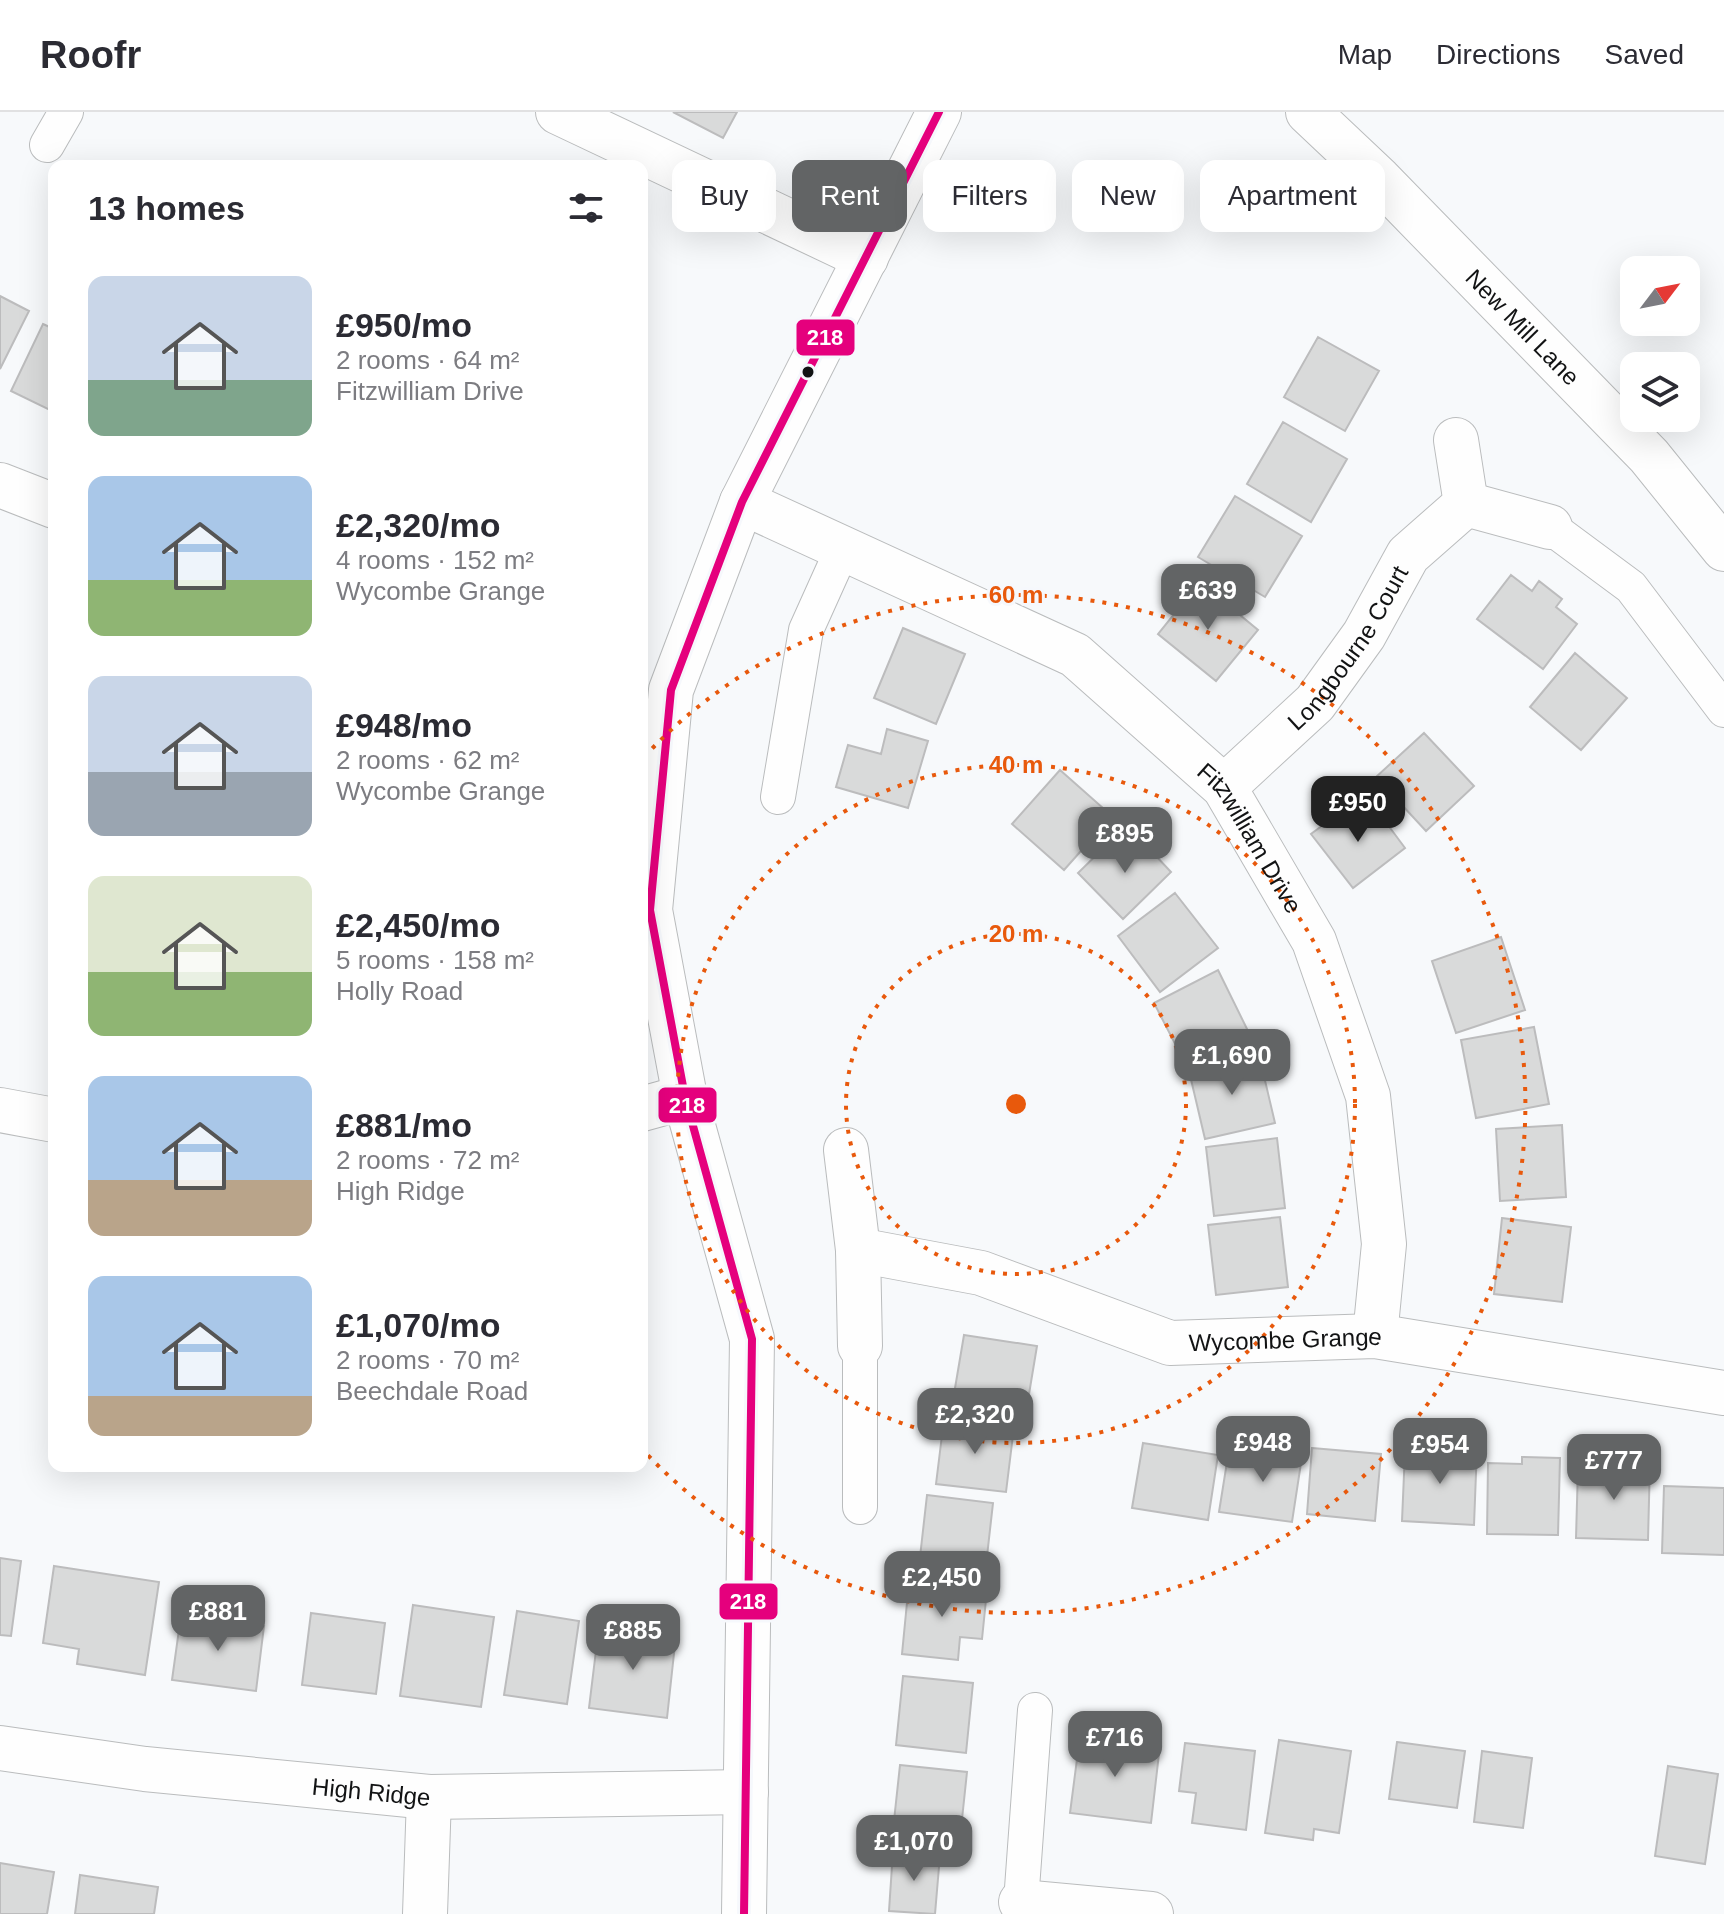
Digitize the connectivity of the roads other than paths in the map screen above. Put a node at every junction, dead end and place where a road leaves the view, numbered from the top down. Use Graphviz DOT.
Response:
graph roads {
  1 [pos="66,112"];
  2 [pos="558,112"];
  3 [pos="939,112"];
  4 [pos="1323,117"];
  5 [pos="47,145"];
  6 [pos="866,258"];
  7 [pos="1456,440"];
  8 [pos="0,485"];
  9 [pos="742,502"];
  10 [pos="48,504"];
  11 [pos="1466,504"];
  12 [pos="1550,527"];
  13 [pos="1724,549"];
  14 [pos="842,550"];
  15 [pos="1724,710"];
  16 [pos="1224,787"];
  17 [pos="778,797"];
  18 [pos="685,1097"];
  19 [pos="648,1107"];
  20 [pos="0,1110"];
  21 [pos="48,1119"];
  22 [pos="846,1150"];
  23 [pos="858,1250"];
  24 [pos="1375,1336"];
  25 [pos="860,1346"];
  26 [pos="1724,1393"];
  27 [pos="860,1507"];
  28 [pos="1035,1710"];
  29 [pos="0,1748"];
  30 [pos="746,1792"];
  31 [pos="429,1797"];
  32 [pos="1021,1902"];
  33 [pos="1100,1912"];
  34 [pos="425,1914"];
  35 [pos="744,1914"];
  36 [pos="1151,1914"];
  1 -- 5 [label="lane"];
  2 -- 6 [label="street"];
  3 -- 6 [label="street"];
  4 -- 13 [label="street, New Mill Lane"];
  6 -- 9 [label="street"];
  7 -- 11 [label="street"];
  8 -- 10 [label="street"];
  9 -- 14 [label="street, Fitzwilliam Drive"];
  9 -- 18 [label="street"];
  11 -- 12 [label="street"];
  11 -- 16 [label="street, Longbourne Court"];
  12 -- 15 [label="lane"];
  14 -- 16 [label="street, Fitzwilliam Drive"];
  14 -- 17 [label="lane"];
  16 -- 24 [label="street, Fitzwilliam Drive"];
  18 -- 19 [label="street"];
  18 -- 30 [label="street"];
  20 -- 21 [label="street"];
  22 -- 23 [label="street"];
  23 -- 24 [label="street, Wycombe Grange"];
  23 -- 25 [label="street"];
  24 -- 26 [label="street, Wycombe Grange"];
  25 -- 27 [label="lane"];
  28 -- 32 [label="lane"];
  29 -- 31 [label="street, High Ridge"];
  30 -- 31 [label="street, High Ridge"];
  30 -- 35 [label="street"];
  31 -- 34 [label="street"];
  32 -- 33 [label="street"];
  33 -- 36 [label="street"];
}
